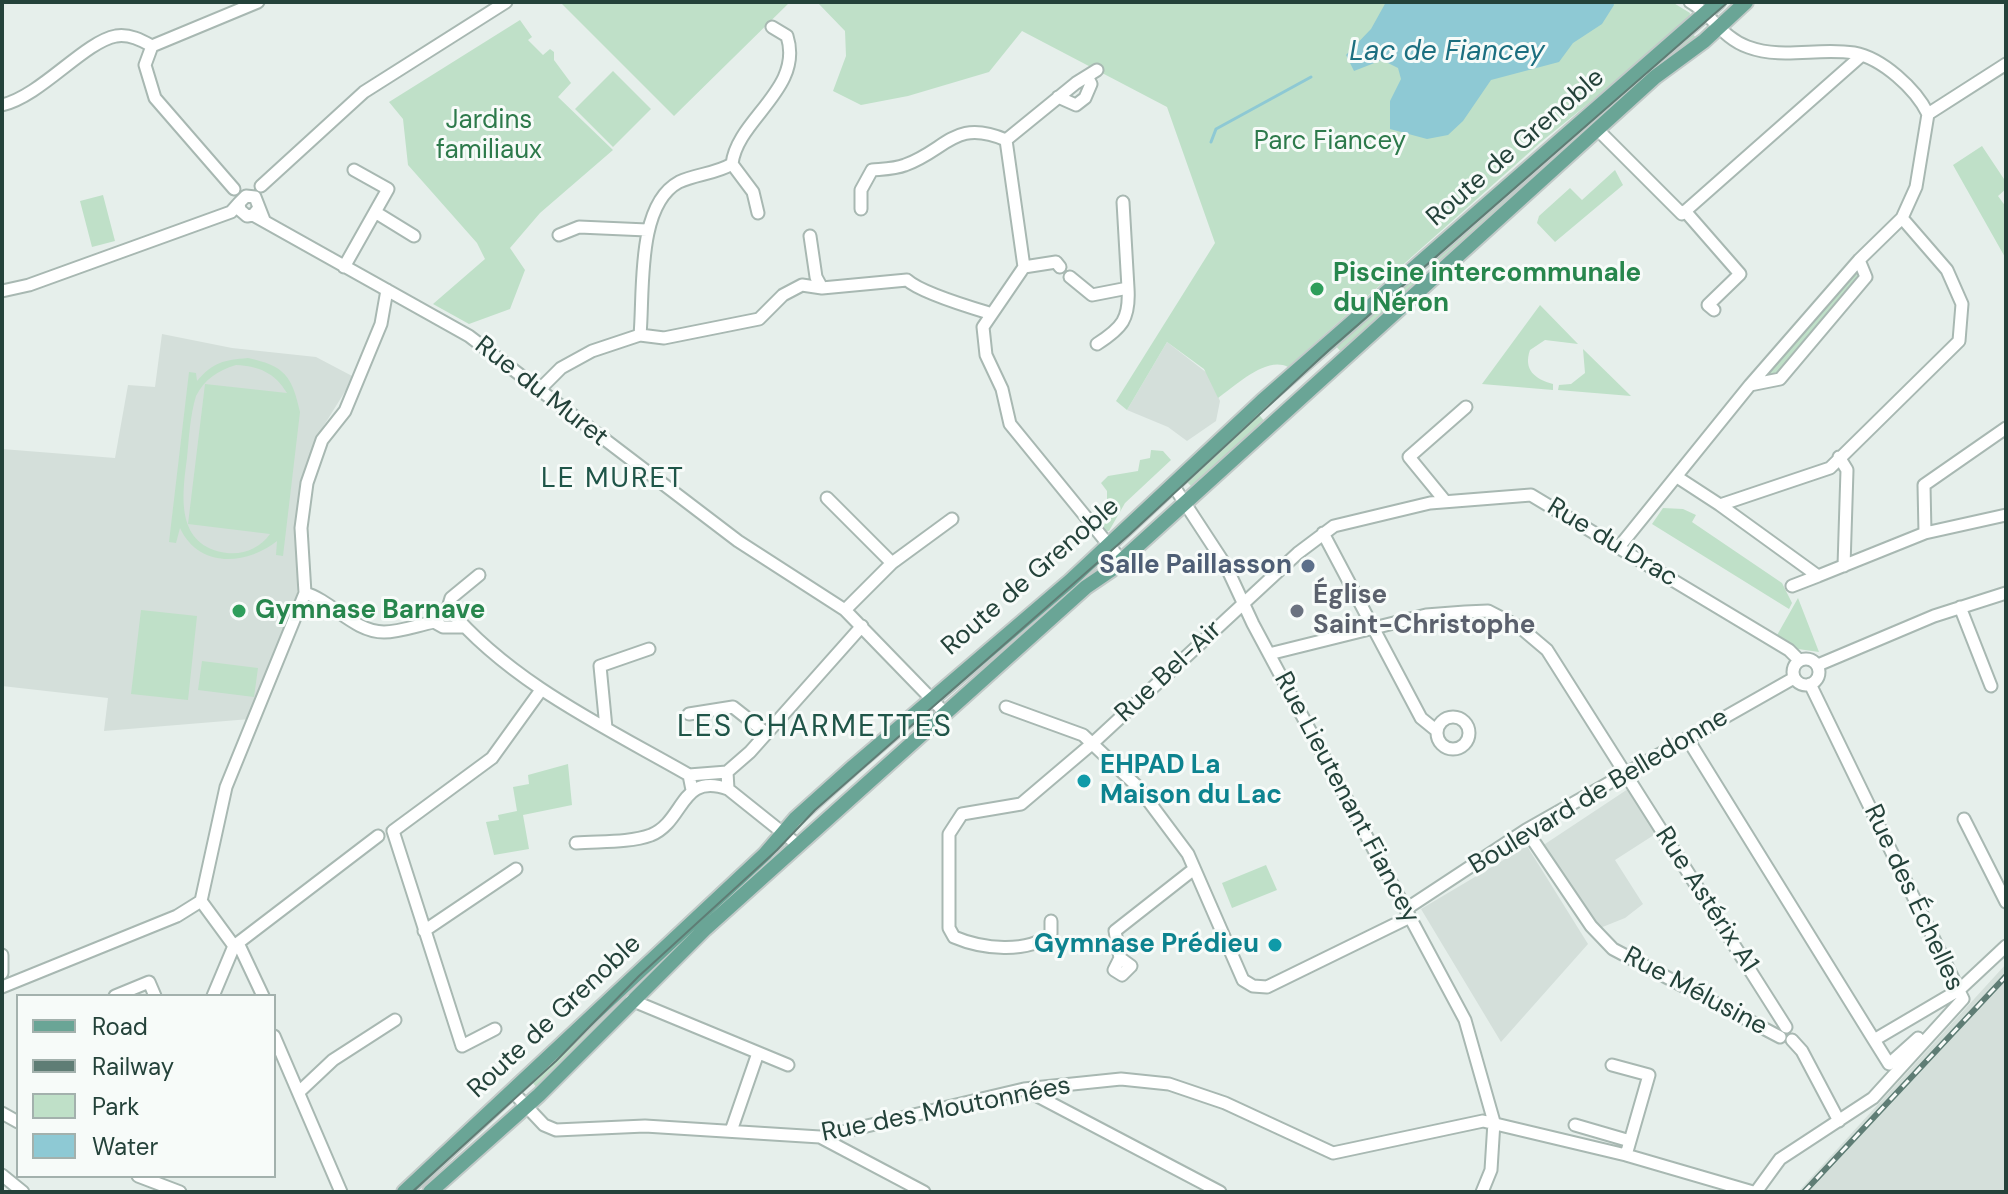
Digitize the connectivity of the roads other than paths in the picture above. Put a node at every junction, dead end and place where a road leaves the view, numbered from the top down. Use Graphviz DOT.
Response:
graph roads {
  1 [pos="258,2"];
  2 [pos="506,2"];
  3 [pos="1690,2"];
  4 [pos="1718,2"];
  5 [pos="1746,2"];
  6 [pos="1705,15"];
  7 [pos="772,27"];
  8 [pos="1717,29"];
  9 [pos="152,46"];
  10 [pos="1861,56"];
  11 [pos="2006,64"];
  12 [pos="1058,97"];
  13 [pos="2,105"];
  14 [pos="1928,114"];
  15 [pos="1597,129"];
  16 [pos="1006,140"];
  17 [pos="732,164"];
  18 [pos="354,170"];
  19 [pos="1123,202"];
  20 [pos="248,206"];
  21 [pos="861,209"];
  22 [pos="1685,211"];
  23 [pos="375,212"];
  24 [pos="758,213"];
  25 [pos="1902,218"];
  26 [pos="647,230"];
  27 [pos="559,235"];
  28 [pos="414,236"];
  29 [pos="810,236"];
  30 [pos="1859,260"];
  31 [pos="344,267"];
  32 [pos="1024,267"];
  33 [pos="1060,267"];
  34 [pos="1070,277"];
  35 [pos="818,287"];
  36 [pos="1128,288"];
  37 [pos="387,290"];
  38 [pos="2,291"];
  39 [pos="1714,310"];
  40 [pos="989,313"];
  41 [pos="640,335"];
  42 [pos="1097,344"];
  43 [pos="1750,385"];
  44 [pos="538,391"];
  45 [pos="1466,407"];
  46 [pos="2006,428"];
  47 [pos="1839,457"];
  48 [pos="1677,477"];
  49 [pos="1177,480"];
  50 [pos="1190,496"];
  51 [pos="827,498"];
  52 [pos="1445,501"];
  53 [pos="1720,505"];
  54 [pos="2006,515"];
  55 [pos="952,519"];
  56 [pos="1323,533"];
  57 [pos="1925,533"];
  58 [pos="1106,544"];
  59 [pos="1619,547"];
  60 [pos="1121,560"];
  61 [pos="892,563"];
  62 [pos="1844,566"];
  63 [pos="479,575"];
  64 [pos="1818,576"];
  65 [pos="1792,586"];
  66 [pos="305,593"];
  67 [pos="2006,593"];
  68 [pos="1244,602"];
  69 [pos="1960,607"];
  70 [pos="448,608"];
  71 [pos="845,610"];
  72 [pos="434,622"];
  73 [pos="862,626"];
  74 [pos="463,627"];
  75 [pos="1375,630"];
  76 [pos="649,649"];
  77 [pos="1269,654"];
  78 [pos="1799,660"];
  79 [pos="1818,665"];
  80 [pos="1794,678"];
  81 [pos="1810,684"];
  82 [pos="1991,686"];
  83 [pos="541,690"];
  84 [pos="931,698"];
  85 [pos="1006,707"];
  86 [pos="689,714"];
  87 [pos="946,714"];
  88 [pos="606,728"];
  89 [pos="1437,731"];
  90 [pos="766,733"];
  91 [pos="1687,738"];
  92 [pos="1094,742"];
  93 [pos="727,772"];
  94 [pos="1625,774"];
  95 [pos="689,775"];
  96 [pos="728,789"];
  97 [pos="692,790"];
  98 [pos="1964,819"];
  99 [pos="1526,830"];
  100 [pos="784,834"];
  101 [pos="378,836"];
  102 [pos="576,843"];
  103 [pos="798,845"];
  104 [pos="516,869"];
  105 [pos="1194,869"];
  106 [pos="201,901"];
  107 [pos="2006,902"];
  108 [pos="1408,913"];
  109 [pos="1051,921"];
  110 [pos="424,931"];
  111 [pos="236,945"];
  112 [pos="2006,946"];
  113 [pos="2,955"];
  114 [pos="1120,958"];
  115 [pos="2,973"];
  116 [pos="2,987"];
  117 [pos="120,994"];
  118 [pos="154,994"];
  119 [pos="214,994"];
  120 [pos="262,994"];
  121 [pos="1958,994"];
  122 [pos="631,1000"];
  123 [pos="395,1020"];
  124 [pos="495,1029"];
  125 [pos="1786,1035"];
  126 [pos="276,1040"];
  127 [pos="1874,1040"];
  128 [pos="758,1053"];
  129 [pos="788,1065"];
  130 [pos="1612,1065"];
  131 [pos="1024,1089"];
  132 [pos="512,1091"];
  133 [pos="299,1092"];
  134 [pos="527,1107"];
  135 [pos="1839,1121"];
  136 [pos="1494,1122"];
  137 [pos="1575,1125"];
  138 [pos="731,1131"];
  139 [pos="820,1137"];
  140 [pos="1630,1141"];
  141 [pos="1626,1155"];
  142 [pos="2,1175"];
  143 [pos="143,1178"];
  144 [pos="23,1192"];
  145 [pos="180,1192"];
  146 [pos="341,1192"];
  147 [pos="404,1192"];
  148 [pos="430,1192"];
  149 [pos="924,1192"];
  150 [pos="1220,1192"];
  151 [pos="1482,1192"];
  152 [pos="1755,1192"];
  1 -- 9 [label="street"];
  2 -- 20 [label="street"];
  3 -- 6 [label="street"];
  4 -- 6 [label="main road, Route de Grenoble"];
  5 -- 8 [label="main road, Route de Grenoble"];
  6 -- 8 [label="street"];
  6 -- 49 [label="main road, Route de Grenoble"];
  7 -- 17 [label="street"];
  8 -- 10 [label="street"];
  8 -- 15 [label="main road, Route de Grenoble"];
  9 -- 13 [label="street"];
  9 -- 20 [label="street, Rue du Muret"];
  10 -- 14 [label="street"];
  10 -- 22 [label="street"];
  11 -- 14 [label="street"];
  12 -- 12 [label="street"];
  12 -- 16 [label="street"];
  14 -- 25 [label="street"];
  15 -- 22 [label="street"];
  15 -- 50 [label="main road, Route de Grenoble"];
  16 -- 21 [label="street"];
  16 -- 32 [label="street"];
  17 -- 24 [label="street"];
  17 -- 26 [label="street"];
  18 -- 23 [label="street"];
  19 -- 36 [label="street"];
  20 -- 31 [label="street, Rue du Muret"];
  20 -- 38 [label="street"];
  22 -- 39 [label="street"];
  23 -- 28 [label="street"];
  23 -- 31 [label="street"];
  25 -- 30 [label="street"];
  25 -- 47 [label="street"];
  26 -- 27 [label="street"];
  26 -- 41 [label="street"];
  29 -- 35 [label="street"];
  30 -- 43 [label="street"];
  30 -- 43 [label="street"];
  31 -- 37 [label="street, Rue du Muret"];
  32 -- 33 [label="street"];
  32 -- 40 [label="street"];
  34 -- 36 [label="street"];
  35 -- 40 [label="street"];
  35 -- 41 [label="street"];
  36 -- 42 [label="street"];
  37 -- 44 [label="street, Rue du Muret"];
  37 -- 66 [label="street"];
  40 -- 58 [label="street"];
  41 -- 44 [label="street"];
  43 -- 48 [label="street"];
  44 -- 71 [label="street, Rue du Muret"];
  45 -- 52 [label="street"];
  46 -- 57 [label="street"];
  47 -- 53 [label="street"];
  47 -- 62 [label="street"];
  48 -- 53 [label="street"];
  48 -- 59 [label="street"];
  49 -- 50 [label="street, Rue Lieutenant Fiancey"];
  49 -- 58 [label="main road, Route de Grenoble"];
  50 -- 60 [label="main road, Route de Grenoble"];
  50 -- 68 [label="street, Rue Lieutenant Fiancey"];
  51 -- 61 [label="street"];
  52 -- 56 [label="street, Rue du Drac"];
  52 -- 59 [label="street, Rue du Drac"];
  53 -- 64 [label="street"];
  54 -- 57 [label="street"];
  55 -- 61 [label="street"];
  56 -- 68 [label="street, Rue du Drac"];
  56 -- 75 [label="street"];
  57 -- 62 [label="street"];
  58 -- 60 [label="street"];
  58 -- 84 [label="main road, Route de Grenoble"];
  59 -- 78 [label="street, Rue du Drac"];
  60 -- 87 [label="main road, Route de Grenoble"];
  61 -- 71 [label="street"];
  62 -- 64 [label="street"];
  63 -- 70 [label="street"];
  64 -- 65 [label="street"];
  66 -- 72 [label="street"];
  66 -- 106 [label="street"];
  67 -- 69 [label="street"];
  68 -- 77 [label="street, Rue Lieutenant Fiancey"];
  68 -- 92 [label="street, Rue Bel-Air"];
  69 -- 79 [label="street"];
  69 -- 82 [label="street"];
  70 -- 72 [label="street"];
  70 -- 74 [label="street"];
  71 -- 73 [label="street, Rue du Muret"];
  72 -- 74 [label="street"];
  73 -- 84 [label="street, Rue du Muret"];
  73 -- 90 [label="street"];
  74 -- 83 [label="street"];
  75 -- 77 [label="street, Rue Astérix A1"];
  75 -- 89 [label="street"];
  75 -- 94 [label="street, Rue Astérix A1"];
  76 -- 88 [label="street"];
  77 -- 108 [label="street, Rue Lieutenant Fiancey"];
  78 -- 79 [label="street"];
  78 -- 80 [label="street"];
  79 -- 81 [label="street"];
  80 -- 81 [label="street"];
  80 -- 91 [label="street, Boulevard de Belledonne"];
  81 -- 121 [label="street, Rue des Échelles"];
  83 -- 88 [label="street"];
  83 -- 110 [label="street"];
  84 -- 87 [label="street, Rue du Muret"];
  84 -- 100 [label="main road, Route de Grenoble"];
  85 -- 92 [label="street"];
  86 -- 90 [label="street"];
  87 -- 103 [label="main road, Route de Grenoble"];
  88 -- 95 [label="street"];
  90 -- 93 [label="street"];
  91 -- 94 [label="street, Boulevard de Belledonne"];
  91 -- 127 [label="street"];
  92 -- 105 [label="street, Boulevard de Belledonne"];
  92 -- 109 [label="street, Rue Bel-Air"];
  93 -- 95 [label="street"];
  93 -- 96 [label="street"];
  94 -- 99 [label="street, Boulevard de Belledonne"];
  94 -- 125 [label="street, Rue Astérix A1"];
  95 -- 97 [label="street"];
  96 -- 97 [label="street"];
  96 -- 100 [label="street"];
  97 -- 102 [label="street"];
  98 -- 107 [label="street"];
  99 -- 108 [label="street, Boulevard de Belledonne"];
  99 -- 125 [label="street, Rue Mélusine"];
  100 -- 103 [label="street"];
  100 -- 132 [label="main road, Route de Grenoble"];
  101 -- 111 [label="street"];
  103 -- 122 [label="main road, Route de Grenoble"];
  104 -- 110 [label="street"];
  105 -- 108 [label="street, Boulevard de Belledonne"];
  105 -- 114 [label="street"];
  106 -- 111 [label="street"];
  106 -- 116 [label="street"];
  108 -- 136 [label="street, Rue Lieutenant Fiancey"];
  110 -- 124 [label="street"];
  111 -- 119 [label="street"];
  111 -- 120 [label="street"];
  112 -- 121 [label="street"];
  113 -- 115 [label="street"];
  117 -- 118 [label="street"];
  121 -- 127 [label="street"];
  121 -- 127 [label="street"];
  121 -- 135 [label="street, Rue des Échelles"];
  122 -- 128 [label="street, Route de Grenoble"];
  122 -- 134 [label="main road, Route de Grenoble"];
  123 -- 133 [label="street"];
  125 -- 135 [label="street, Rue Astérix A1"];
  126 -- 133 [label="street"];
  128 -- 129 [label="street, Route de Grenoble"];
  128 -- 138 [label="street"];
  130 -- 140 [label="street"];
  131 -- 136 [label="street, Rue des Moutonnées"];
  131 -- 139 [label="street, Rue des Moutonnées"];
  131 -- 150 [label="street"];
  132 -- 134 [label="street, Rue des Moutonnées"];
  132 -- 147 [label="main road, Route de Grenoble"];
  133 -- 146 [label="street"];
  134 -- 138 [label="street, Rue des Moutonnées"];
  134 -- 148 [label="main road, Route de Grenoble"];
  135 -- 152 [label="street, Rue des Échelles"];
  136 -- 141 [label="street, Rue des Moutonnées"];
  136 -- 151 [label="street, Rue Lieutenant Fiancey"];
  137 -- 140 [label="street"];
  138 -- 139 [label="street, Rue des Moutonnées"];
  139 -- 149 [label="street"];
  140 -- 141 [label="street"];
  141 -- 152 [label="street, Rue des Moutonnées"];
  142 -- 144 [label="street"];
  143 -- 145 [label="street"];
}
